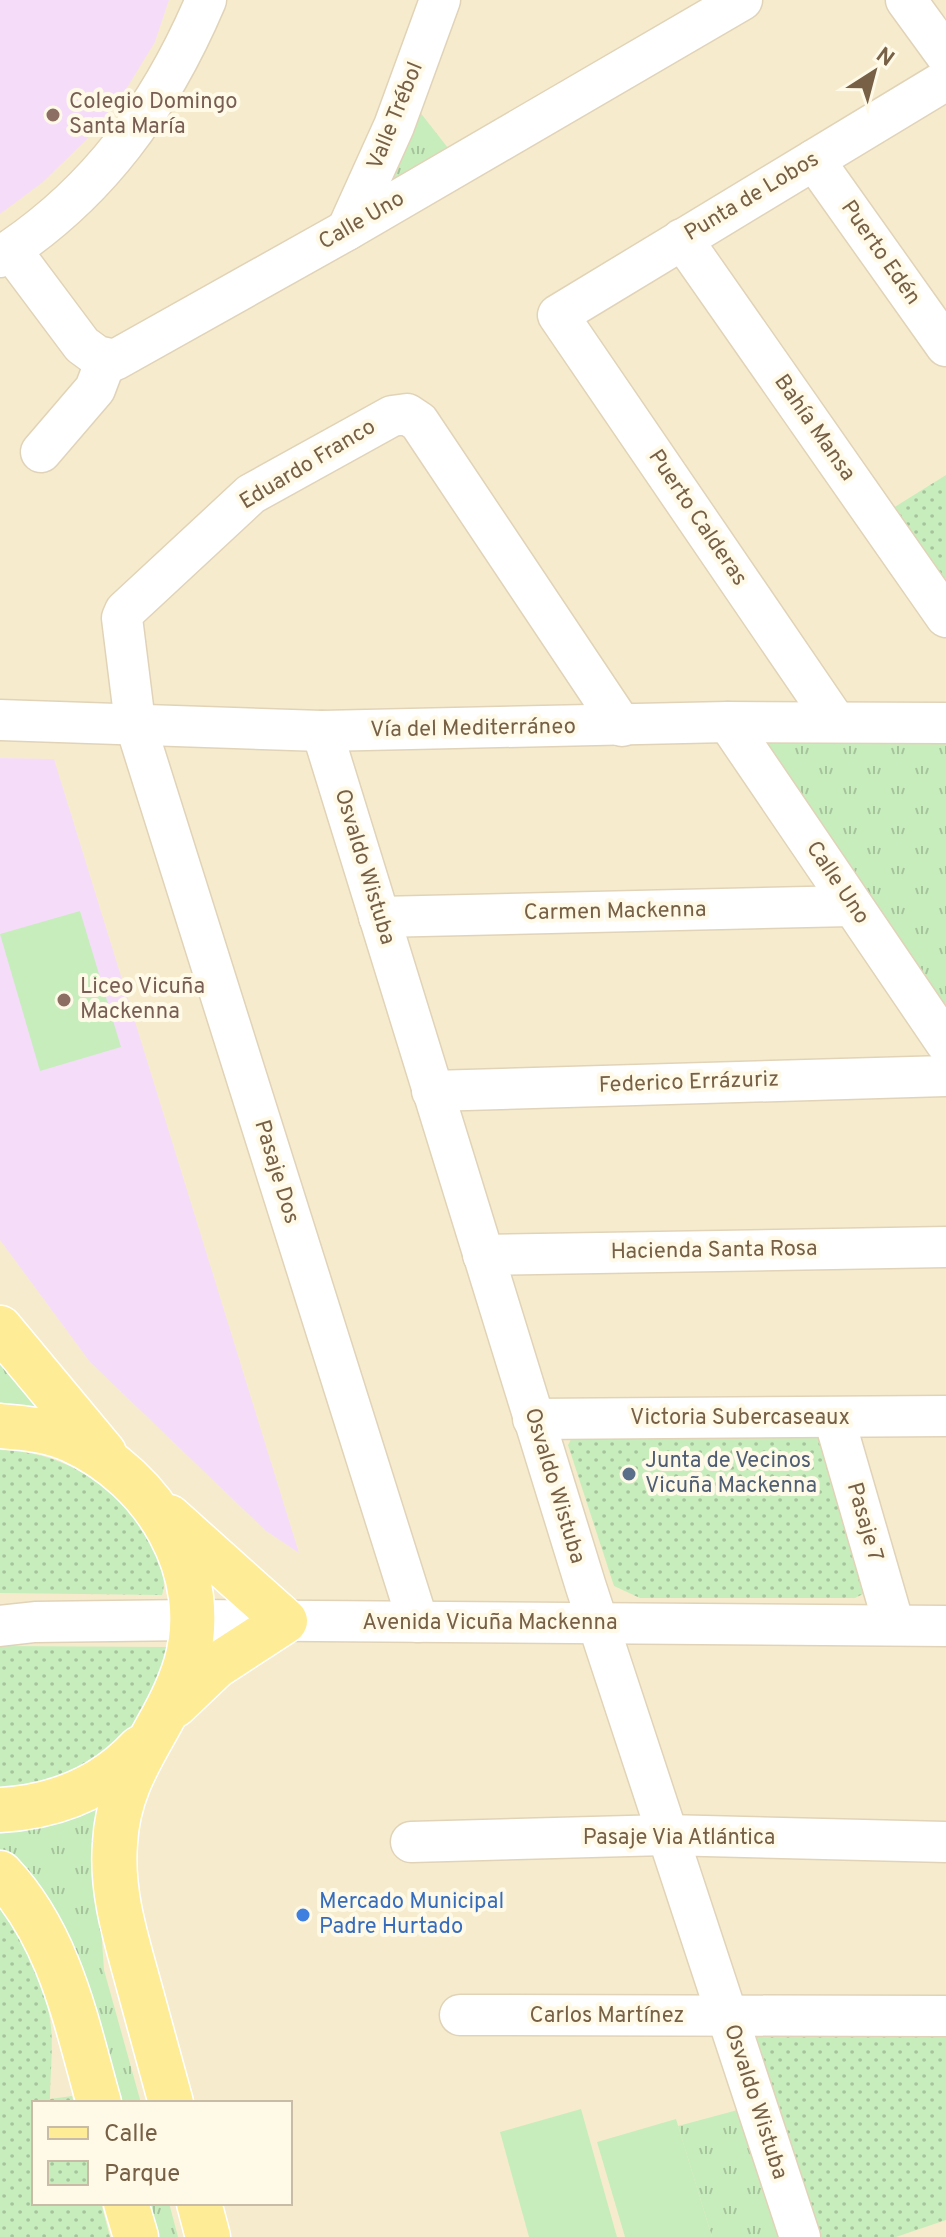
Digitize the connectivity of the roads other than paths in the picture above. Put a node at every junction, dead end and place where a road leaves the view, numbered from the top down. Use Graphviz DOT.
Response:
graph roads {
  1 [pos="206,0"];
  2 [pos="440,0"];
  3 [pos="742,0"];
  4 [pos="906,0"];
  5 [pos="946,55"];
  6 [pos="946,80"];
  7 [pos="814,160"];
  8 [pos="347,230"];
  9 [pos="682,239"];
  10 [pos="6,253"];
  11 [pos="558,315"];
  12 [pos="946,346"];
  13 [pos="106,360"];
  14 [pos="41,452"];
  15 [pos="946,617"];
  16 [pos="0,720"];
  17 [pos="835,721"];
  18 [pos="728,722"];
  19 [pos="135,723"];
  20 [pos="946,723"];
  21 [pos="622,726"];
  22 [pos="322,731"];
  23 [pos="852,906"];
  24 [pos="379,917"];
  25 [pos="946,1043"];
  26 [pos="946,1076"];
  27 [pos="432,1091"];
  28 [pos="946,1247"];
  29 [pos="483,1255"];
  30 [pos="0,1328"];
  31 [pos="946,1416"];
  32 [pos="834,1418"];
  33 [pos="533,1419"];
  34 [pos="0,1426"];
  35 [pos="116,1467"];
  36 [pos="150,1499"];
  37 [pos="191,1620"];
  38 [pos="12,1621"];
  39 [pos="285,1621"];
  40 [pos="418,1622"];
  41 [pos="597,1623"];
  42 [pos="894,1625"];
  43 [pos="946,1626"];
  44 [pos="158,1726"];
  45 [pos="0,1810"];
  46 [pos="666,1835"];
  47 [pos="411,1842"];
  48 [pos="946,1842"];
  49 [pos="0,1873"];
  50 [pos="460,2015"];
  51 [pos="946,2016"];
  52 [pos="727,2017"];
  53 [pos="98,2101"];
  54 [pos="170,2101"];
  55 [pos="127,2205"];
  56 [pos="200,2205"];
  57 [pos="136,2237"];
  58 [pos="208,2237"];
  59 [pos="800,2237"];
  1 -- 10 [label="street"];
  2 -- 8 [label="street, Valle Trébol"];
  3 -- 8 [label="street, Calle Uno"];
  4 -- 5 [label="street"];
  6 -- 7 [label="street, Punta de Lobos"];
  7 -- 9 [label="street, Punta de Lobos"];
  7 -- 12 [label="street, Puerto Edén"];
  8 -- 13 [label="street, Calle Uno"];
  9 -- 11 [label="street, Punta de Lobos"];
  9 -- 15 [label="street, Bahía Mansa"];
  10 -- 13 [label="street"];
  11 -- 17 [label="street, Puerto Calderas"];
  13 -- 14 [label="street"];
  16 -- 19 [label="street, Vía del Mediterráneo"];
  17 -- 18 [label="street, Vía del Mediterráneo"];
  17 -- 20 [label="street, Vía del Mediterráneo"];
  18 -- 21 [label="street, Vía del Mediterráneo"];
  18 -- 23 [label="street, Calle Uno"];
  19 -- 21 [label="street, Eduardo Franco"];
  19 -- 22 [label="street, Vía del Mediterráneo"];
  19 -- 40 [label="street, Pasaje Dos"];
  21 -- 22 [label="street, Vía del Mediterráneo"];
  22 -- 24 [label="street, Osvaldo Wistuba"];
  23 -- 24 [label="street, Carmen Mackenna"];
  23 -- 25 [label="street, Calle Uno"];
  24 -- 27 [label="street, Osvaldo Wistuba"];
  26 -- 27 [label="street, Federico Errázuriz"];
  27 -- 29 [label="street, Osvaldo Wistuba"];
  28 -- 29 [label="street, Hacienda Santa Rosa"];
  29 -- 33 [label="street, Osvaldo Wistuba"];
  30 -- 35 [label="main road"];
  31 -- 32 [label="street, Victoria Subercaseaux"];
  32 -- 33 [label="street, Victoria Subercaseaux"];
  32 -- 42 [label="street, Pasaje 7"];
  33 -- 41 [label="street, Osvaldo Wistuba"];
  34 -- 35 [label="main road"];
  35 -- 36 [label="main road"];
  36 -- 37 [label="main road"];
  36 -- 39 [label="main road"];
  37 -- 38 [label="street, Avenida Vicuña Mackenna"];
  37 -- 39 [label="street, Avenida Vicuña Mackenna"];
  37 -- 44 [label="main road"];
  39 -- 40 [label="street, Avenida Vicuña Mackenna"];
  39 -- 44 [label="main road"];
  40 -- 41 [label="street, Avenida Vicuña Mackenna"];
  41 -- 42 [label="street, Avenida Vicuña Mackenna"];
  41 -- 46 [label="street, Osvaldo Wistuba"];
  42 -- 43 [label="street, Avenida Vicuña Mackenna"];
  44 -- 45 [label="main road"];
  44 -- 54 [label="main road"];
  46 -- 47 [label="street, Pasaje Via Atlántica"];
  46 -- 48 [label="street, Pasaje Via Atlántica"];
  46 -- 52 [label="street, Osvaldo Wistuba"];
  49 -- 53 [label="main road"];
  50 -- 52 [label="street, Carlos Martínez"];
  51 -- 52 [label="street, Carlos Martínez"];
  52 -- 59 [label="street, Osvaldo Wistuba"];
  55 -- 57 [label="main road"];
  56 -- 58 [label="main road"];
}
